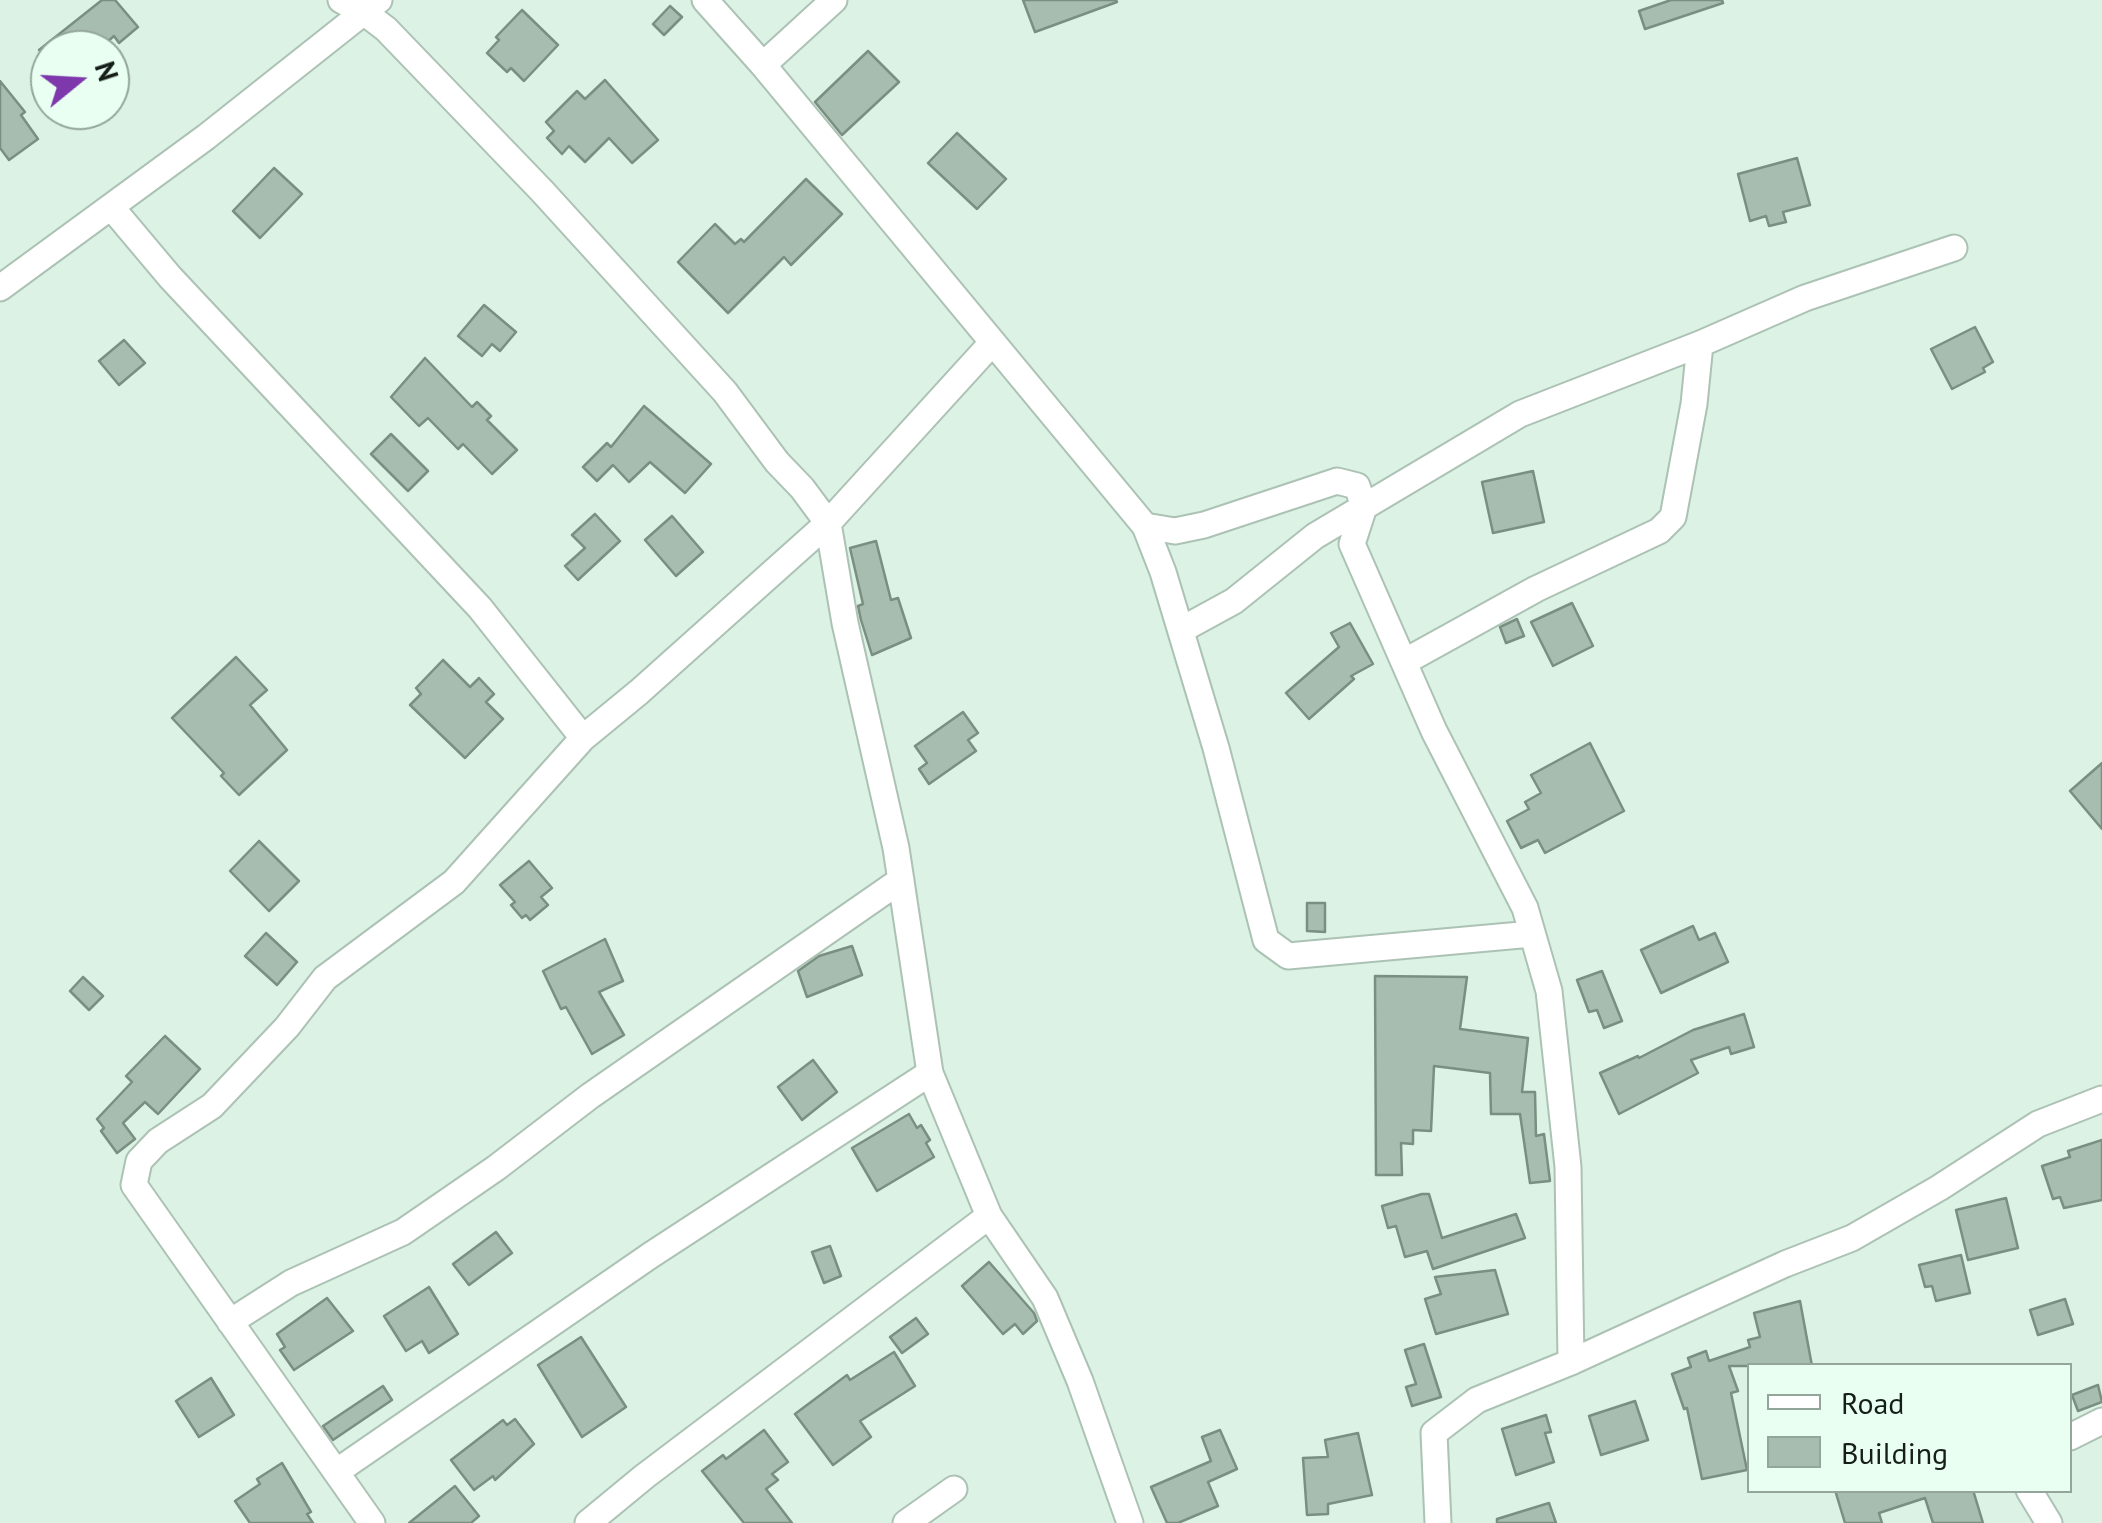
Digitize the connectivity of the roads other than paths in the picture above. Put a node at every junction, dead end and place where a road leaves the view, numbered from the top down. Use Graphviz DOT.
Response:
graph roads {
  1 [pos="341,0"];
  2 [pos="705,0"];
  3 [pos="834,0"];
  4 [pos="372,6"];
  5 [pos="763,64"];
  6 [pos="112,208"];
  7 [pos="1954,248"];
  8 [pos="0,288"];
  9 [pos="991,344"];
  10 [pos="1700,344"];
  11 [pos="1364,506"];
  12 [pos="828,523"];
  13 [pos="1144,526"];
  14 [pos="1180,630"];
  15 [pos="1404,662"];
  16 [pos="583,738"];
  17 [pos="901,880"];
  18 [pos="1532,934"];
  19 [pos="930,1073"];
  20 [pos="2102,1099"];
  21 [pos="990,1216"];
  22 [pos="230,1322"];
  23 [pos="1572,1362"];
  24 [pos="2102,1421"];
  25 [pos="2072,1436"];
  26 [pos="336,1472"];
  27 [pos="954,1489"];
  28 [pos="2031,1493"];
  29 [pos="372,1523"];
  30 [pos="588,1523"];
  31 [pos="906,1523"];
  32 [pos="1130,1523"];
  33 [pos="1438,1523"];
  34 [pos="2049,1523"];
  1 -- 4 [label="street"];
  2 -- 5 [label="street"];
  3 -- 5 [label="street"];
  4 -- 6 [label="street"];
  4 -- 12 [label="street"];
  5 -- 9 [label="street"];
  6 -- 8 [label="street"];
  6 -- 16 [label="street"];
  7 -- 10 [label="street"];
  9 -- 12 [label="street"];
  9 -- 13 [label="street"];
  10 -- 11 [label="street"];
  10 -- 15 [label="street"];
  11 -- 13 [label="street"];
  11 -- 14 [label="street"];
  11 -- 15 [label="street"];
  12 -- 16 [label="street"];
  12 -- 17 [label="street"];
  13 -- 14 [label="street"];
  14 -- 18 [label="street"];
  15 -- 18 [label="street"];
  16 -- 22 [label="street"];
  17 -- 19 [label="street"];
  17 -- 22 [label="street"];
  18 -- 23 [label="street"];
  19 -- 21 [label="street"];
  19 -- 26 [label="street"];
  20 -- 23 [label="street"];
  21 -- 30 [label="street"];
  21 -- 32 [label="street"];
  22 -- 26 [label="street"];
  23 -- 33 [label="street"];
  24 -- 25 [label="street"];
  26 -- 29 [label="street"];
  27 -- 31 [label="street"];
  28 -- 34 [label="street"];
}
